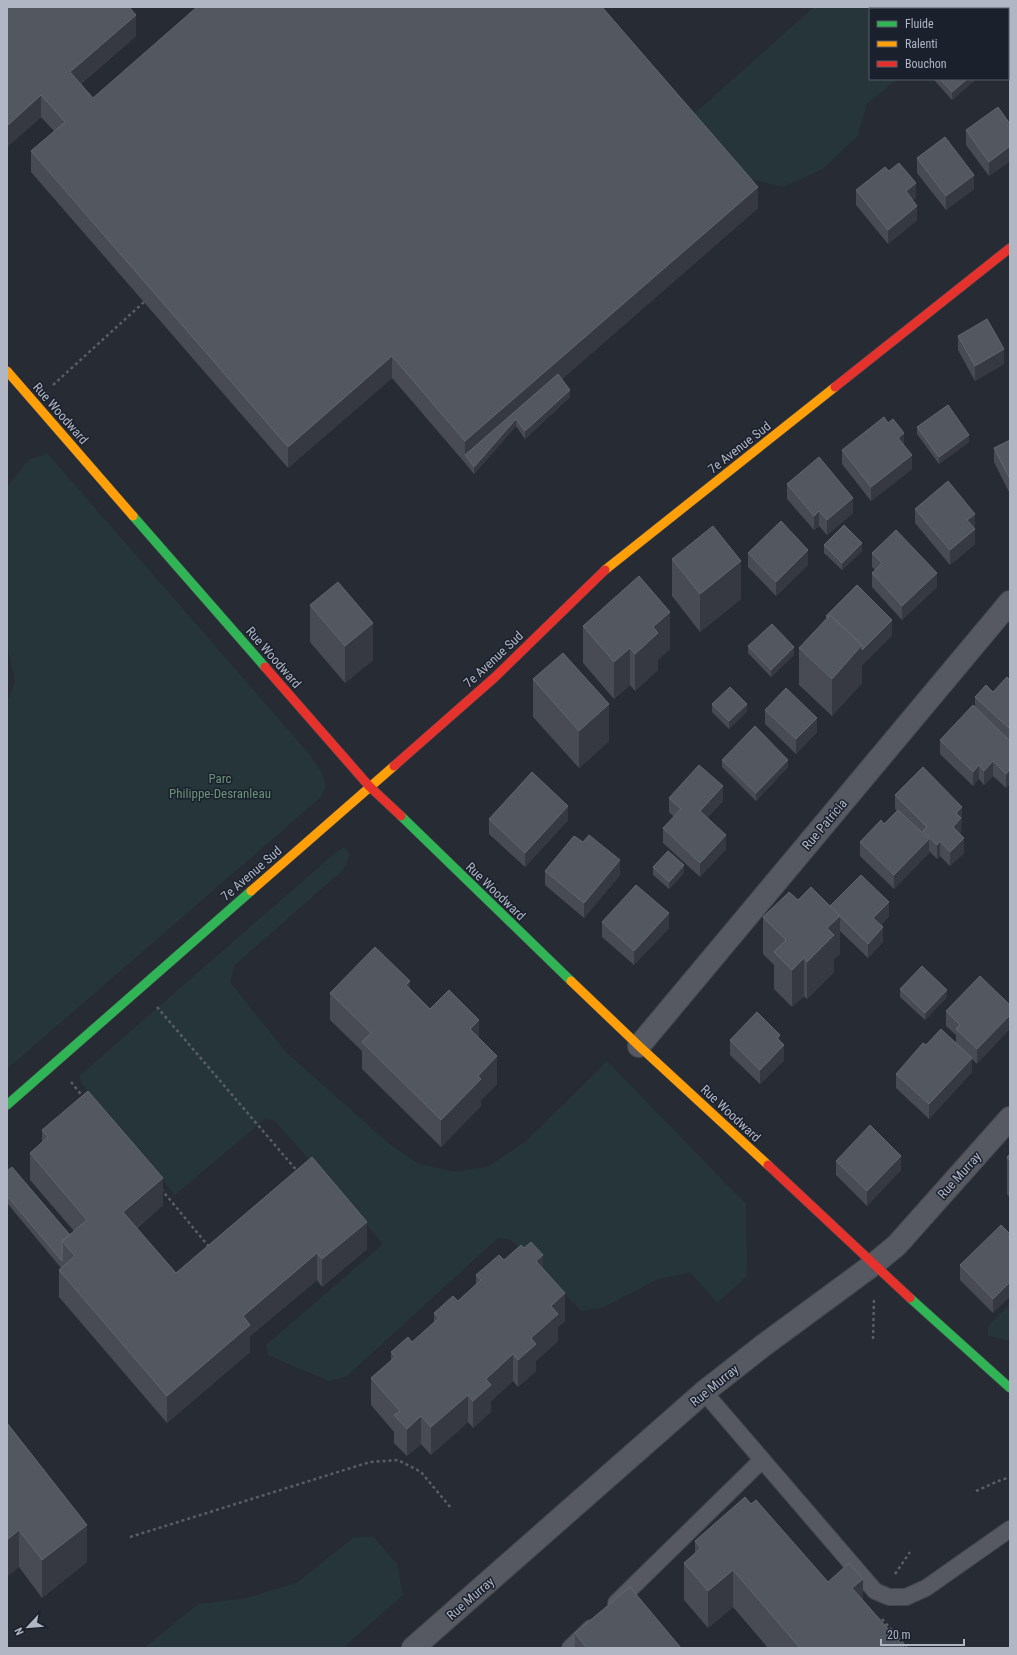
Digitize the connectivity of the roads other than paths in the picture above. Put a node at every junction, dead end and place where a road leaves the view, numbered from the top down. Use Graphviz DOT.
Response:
graph roads {
  1 [pos="1010,248"];
  2 [pos="7,371"];
  3 [pos="1010,602"];
  4 [pos="369,786"];
  5 [pos="639,1046"];
  6 [pos="7,1105"];
  7 [pos="1010,1118"];
  8 [pos="874,1264"];
  9 [pos="1010,1388"];
  10 [pos="704,1392"];
  11 [pos="762,1460"];
  12 [pos="1010,1529"];
  13 [pos="412,1648"];
  14 [pos="570,1648"];
  1 -- 4 [label="street, 7e Avenue Sud"];
  2 -- 4 [label="street, Rue Woodward"];
  3 -- 5 [label="street, Rue Patricia"];
  4 -- 5 [label="street, Rue Woodward"];
  4 -- 6 [label="street, 7e Avenue Sud"];
  5 -- 8 [label="street, Rue Woodward"];
  7 -- 8 [label="street, Rue Murray"];
  8 -- 9 [label="street, Rue Woodward"];
  8 -- 10 [label="street, Rue Murray"];
  10 -- 11 [label="lane"];
  10 -- 13 [label="street, Rue Murray"];
  11 -- 12 [label="lane"];
  11 -- 14 [label="lane"];
}
